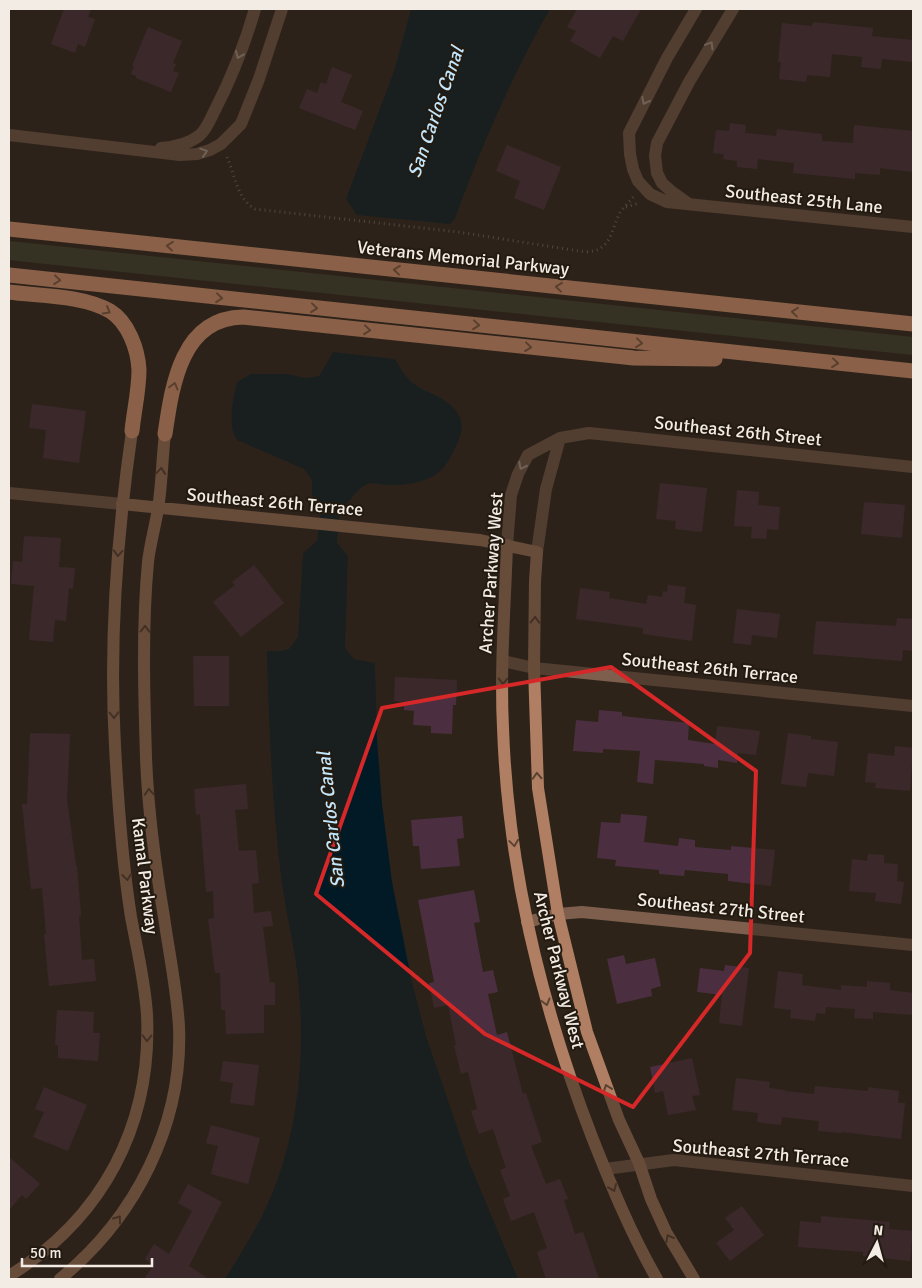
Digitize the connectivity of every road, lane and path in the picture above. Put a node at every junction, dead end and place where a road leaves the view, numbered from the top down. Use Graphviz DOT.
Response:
graph roads {
  1 [pos="255,9"];
  2 [pos="282,9"];
  3 [pos="696,9"];
  4 [pos="733,9"];
  5 [pos="9,135"];
  6 [pos="138,149"];
  7 [pos="225,152"];
  8 [pos="691,205"];
  9 [pos="622,210"];
  10 [pos="913,227"];
  11 [pos="9,228"];
  12 [pos="9,275"];
  13 [pos="9,292"];
  14 [pos="913,324"];
  15 [pos="812,361"];
  16 [pos="913,371"];
  17 [pos="132,431"];
  18 [pos="165,434"];
  19 [pos="560,438"];
  20 [pos="913,467"];
  21 [pos="9,493"];
  22 [pos="122,504"];
  23 [pos="158,509"];
  24 [pos="507,545"];
  25 [pos="538,552"];
  26 [pos="503,661"];
  27 [pos="534,668"];
  28 [pos="913,706"];
  29 [pos="558,914"];
  30 [pos="527,922"];
  31 [pos="913,945"];
  32 [pos="639,1163"];
  33 [pos="605,1169"];
  34 [pos="913,1186"];
  35 [pos="9,1276"];
  36 [pos="60,1279"];
  37 [pos="657,1279"];
  38 [pos="694,1279"];
  1 -- 6 [label="street, one-way"];
  6 -- 2 [label="street, one-way"];
  3 -- 8 [label="street, Southeast 25th Lane, one-way"];
  8 -- 4 [label="street, one-way"];
  5 -- 6 [label="street"];
  7 -- 9 [label="path"];
  8 -- 10 [label="street, Southeast 25th Lane"];
  14 -- 11 [label="highway, Veterans Memorial Parkway, one-way"];
  12 -- 15 [label="highway, one-way"];
  13 -- 17 [label="highway, one-way"];
  15 -- 16 [label="highway, one-way"];
  18 -- 15 [label="highway, one-way"];
  17 -- 22 [label="street, Kamal Parkway"];
  23 -- 18 [label="street, Kamal Parkway, one-way"];
  19 -- 20 [label="street, Southeast 26th Street"];
  19 -- 24 [label="street, Archer Parkway West, one-way"];
  19 -- 25 [label="street, Archer Parkway West"];
  21 -- 22 [label="street, Southeast 26th Terrace"];
  22 -- 23 [label="street, Southeast 26th Terrace"];
  22 -- 35 [label="street, Kamal Parkway, one-way"];
  23 -- 24 [label="street, Southeast 26th Terrace"];
  36 -- 23 [label="street, Kamal Parkway, one-way"];
  24 -- 25 [label="street, Southeast 26th Terrace"];
  24 -- 26 [label="street, Archer Parkway West"];
  27 -- 25 [label="street, Archer Parkway West, one-way"];
  26 -- 27 [label="street, Southeast 26th Terrace"];
  26 -- 30 [label="street, Archer Parkway West, one-way"];
  27 -- 28 [label="street, Southeast 26th Terrace"];
  29 -- 27 [label="street, Archer Parkway West, one-way"];
  29 -- 30 [label="street, Southeast 27th Street"];
  29 -- 31 [label="street, Southeast 27th Street"];
  32 -- 29 [label="street, Archer Parkway West, one-way"];
  30 -- 33 [label="street, Archer Parkway West, one-way"];
  32 -- 33 [label="street, Southeast 27th Terrace"];
  32 -- 34 [label="street, Southeast 27th Terrace"];
  38 -- 32 [label="street, Archer Parkway West, one-way"];
  33 -- 37 [label="street, Archer Parkway West, one-way"];
}
